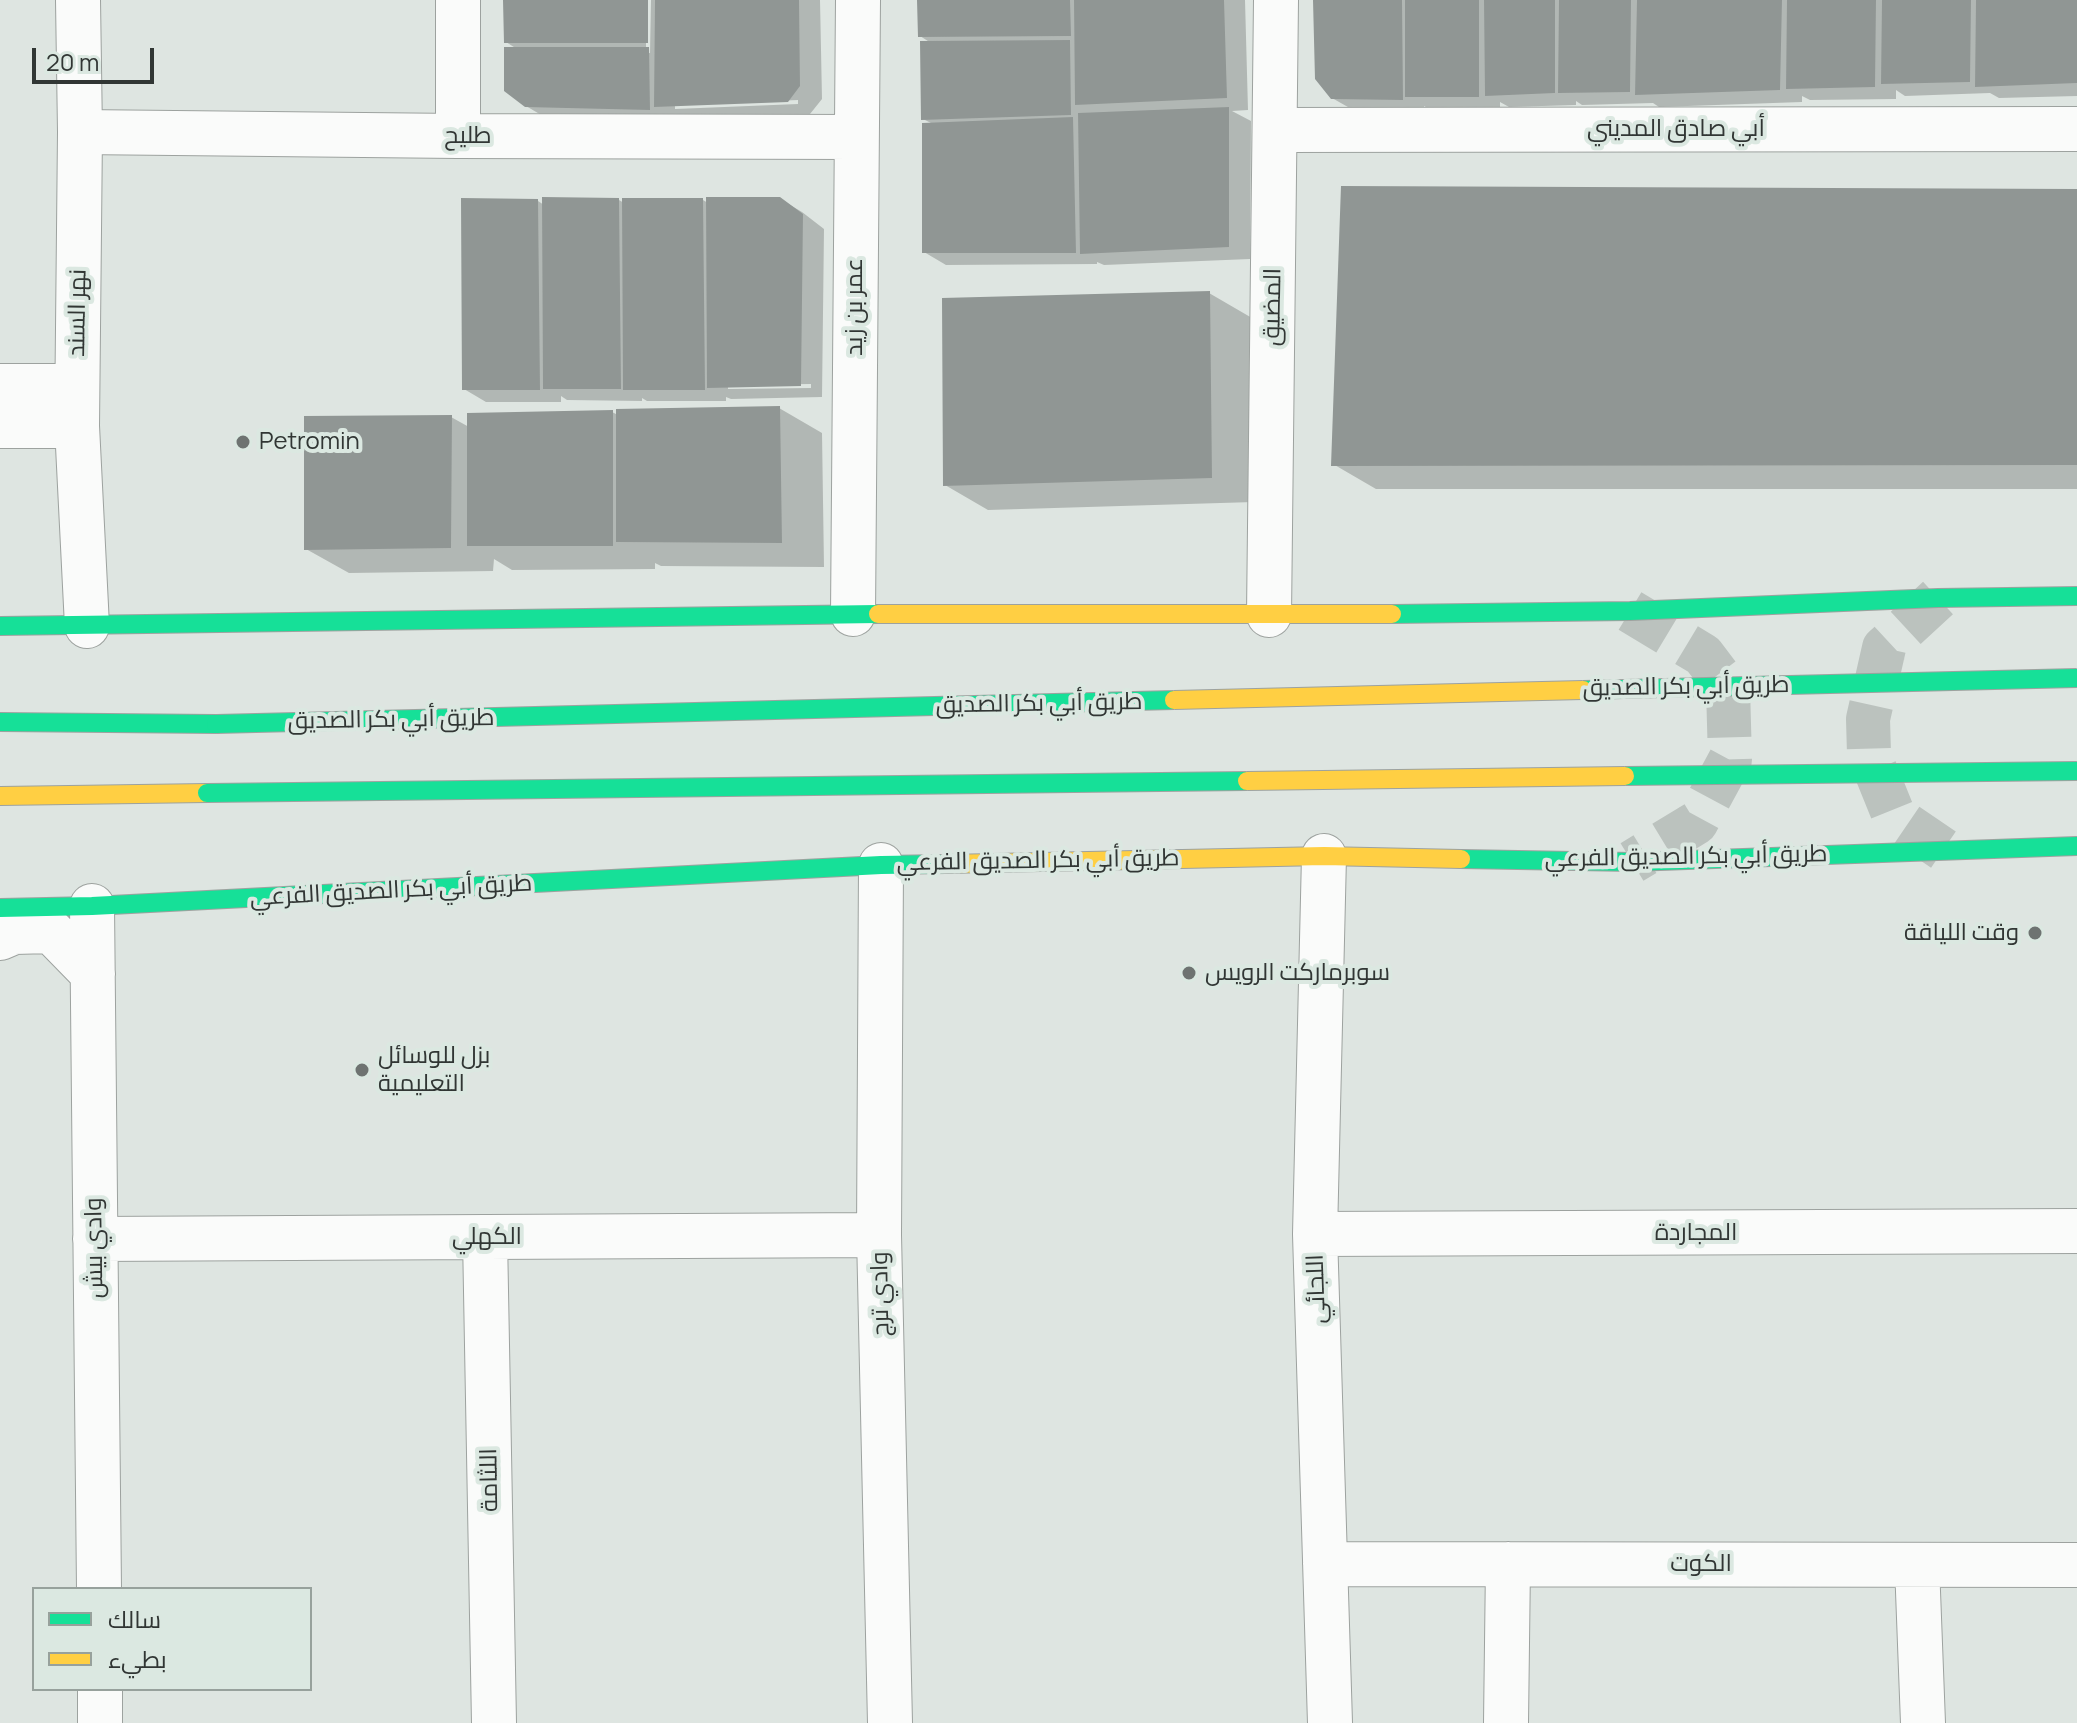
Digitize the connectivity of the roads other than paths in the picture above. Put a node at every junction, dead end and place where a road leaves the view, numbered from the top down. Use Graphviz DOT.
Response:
graph roads {
  1 [pos="78,0"];
  2 [pos="458,0"];
  3 [pos="858,0"];
  4 [pos="1276,0"];
  5 [pos="2077,129"];
  6 [pos="1275,130"];
  7 [pos="80,132"];
  8 [pos="458,136"];
  9 [pos="856,137"];
  10 [pos="0,386"];
  11 [pos="77,406"];
  12 [pos="0,426"];
  13 [pos="2077,596"];
  14 [pos="853,614"];
  15 [pos="1269,615"];
  16 [pos="0,626"];
  17 [pos="87,626"];
  18 [pos="2077,678"];
  19 [pos="0,722"];
  20 [pos="2077,771"];
  21 [pos="0,796"];
  22 [pos="2077,846"];
  23 [pos="1324,856"];
  24 [pos="881,865"];
  25 [pos="92,906"];
  26 [pos="0,908"];
  27 [pos="0,938"];
  28 [pos="93,974"];
  29 [pos="2077,1231"];
  30 [pos="1315,1234"];
  31 [pos="879,1235"];
  32 [pos="485,1237"];
  33 [pos="95,1239"];
  34 [pos="1325,1564"];
  35 [pos="1508,1564"];
  36 [pos="1917,1565"];
  37 [pos="2077,1565"];
  38 [pos="99,1587"];
  39 [pos="100,1691"];
  40 [pos="100,1723"];
  41 [pos="494,1723"];
  42 [pos="890,1723"];
  43 [pos="1330,1723"];
  44 [pos="1506,1723"];
  45 [pos="1923,1723"];
  1 -- 7 [label="street, نهر السند"];
  2 -- 8 [label="street"];
  3 -- 9 [label="street, عمر بن زيد"];
  4 -- 6 [label="street, المضيق"];
  5 -- 6 [label="street, أبي صادق المديني"];
  6 -- 15 [label="street, المضيق"];
  7 -- 8 [label="street, طليح"];
  7 -- 11 [label="street, نهر السند"];
  8 -- 9 [label="street, طليح"];
  9 -- 14 [label="street, عمر بن زيد"];
  10 -- 11 [label="street"];
  11 -- 12 [label="street"];
  11 -- 17 [label="street, نهر السند"];
  13 -- 15 [label="street"];
  14 -- 15 [label="street"];
  14 -- 17 [label="street"];
  16 -- 17 [label="street"];
  18 -- 19 [label="street, طريق أبي بكر الصديق, bridge"];
  20 -- 21 [label="street, bridge"];
  22 -- 23 [label="street, طريق أبي بكر الصديق الفرعي"];
  23 -- 24 [label="street, طريق أبي بكر الصديق الفرعي"];
  23 -- 30 [label="street, اللجائي"];
  24 -- 25 [label="street, طريق أبي بكر الصديق الفرعي"];
  24 -- 31 [label="street, وادي ترج"];
  25 -- 26 [label="street, طريق أبي بكر الصديق الفرعي"];
  25 -- 28 [label="street, وادي بيش"];
  27 -- 28 [label="street"];
  28 -- 33 [label="street, وادي بيش"];
  29 -- 30 [label="street, المجاردة"];
  30 -- 34 [label="street, اللجائي"];
  31 -- 32 [label="street, الكهلي"];
  31 -- 42 [label="street, وادي ترج"];
  32 -- 33 [label="street, الكهلي"];
  32 -- 41 [label="street, اللثامة"];
  33 -- 38 [label="street, وادي بيش"];
  34 -- 35 [label="street, الكوت"];
  34 -- 43 [label="street, اللجائي"];
  35 -- 36 [label="street, الكوت"];
  35 -- 44 [label="street"];
  36 -- 37 [label="street, الكوت"];
  36 -- 45 [label="street"];
  39 -- 40 [label="street"];
}
